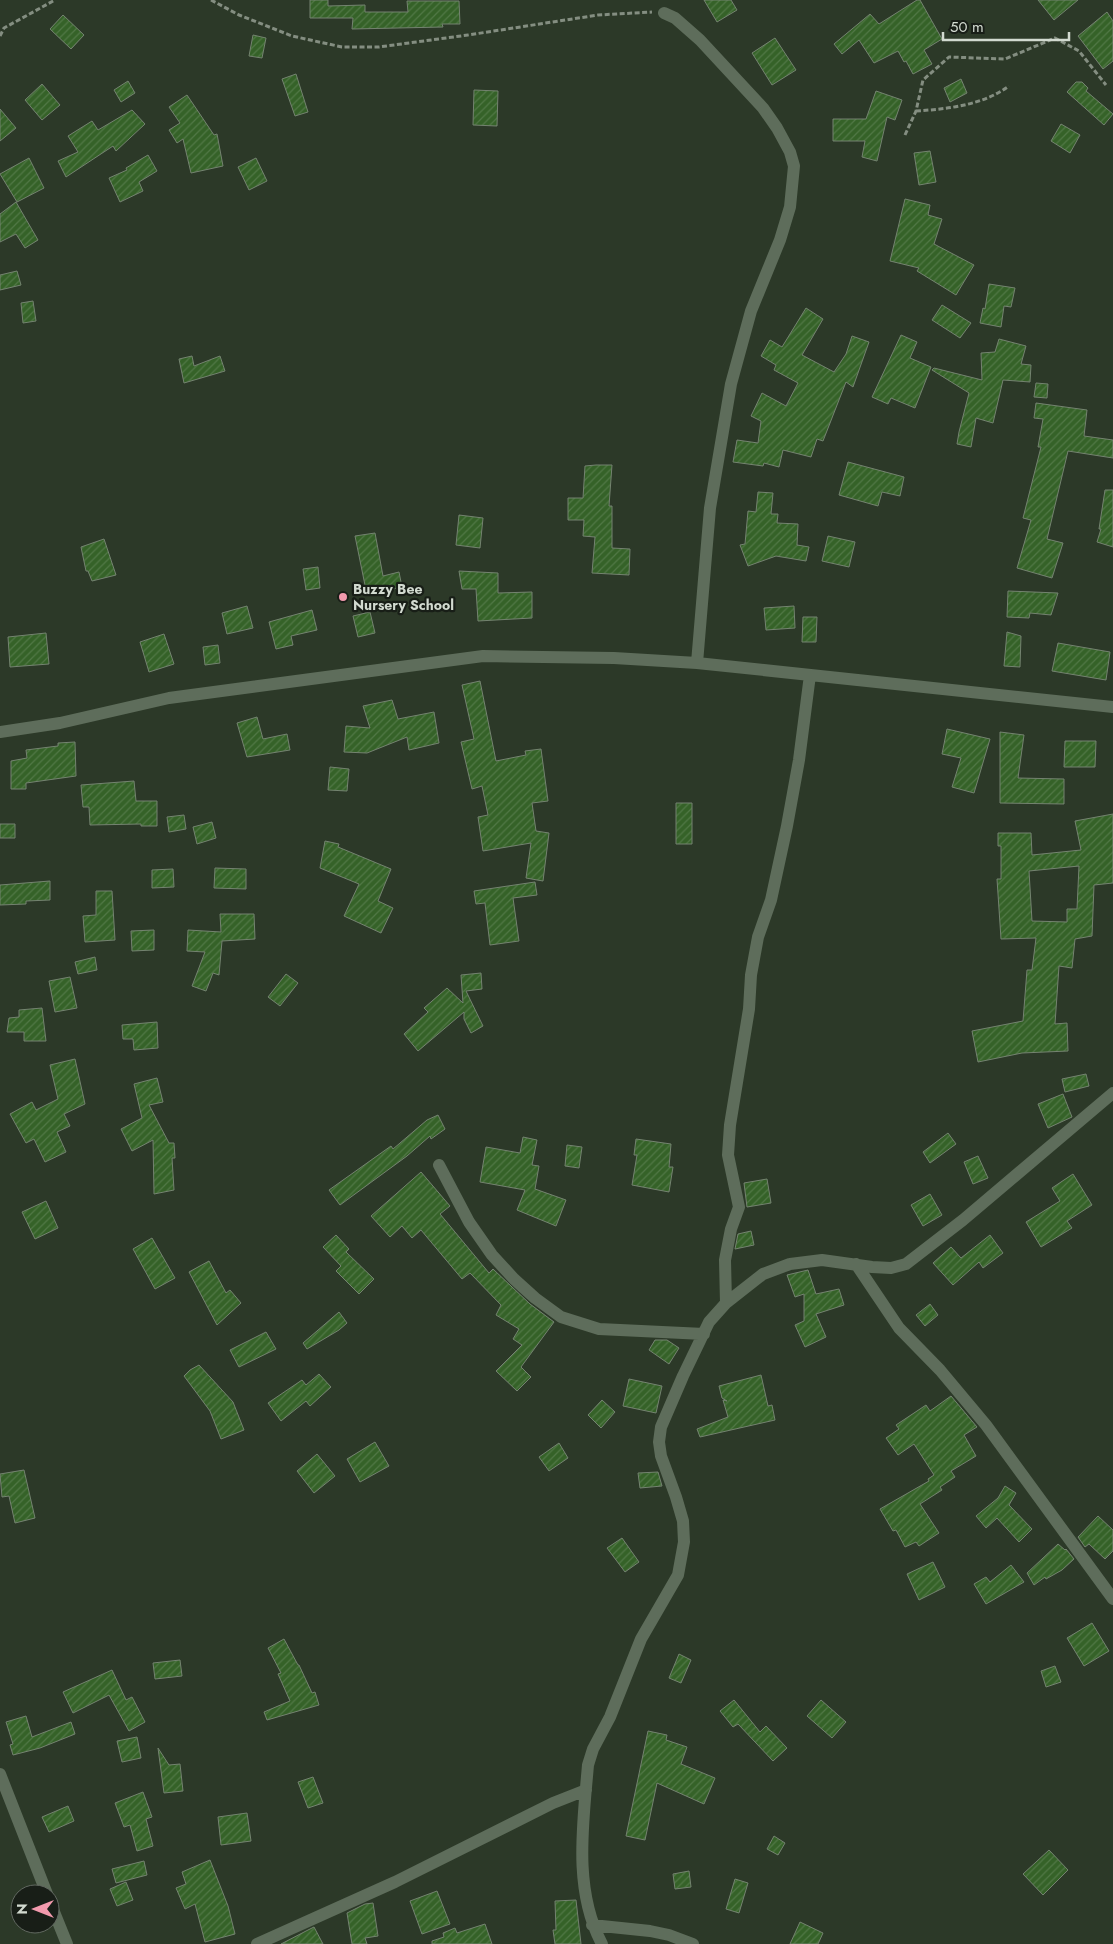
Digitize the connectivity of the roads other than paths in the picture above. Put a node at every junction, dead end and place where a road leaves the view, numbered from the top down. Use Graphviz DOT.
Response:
graph roads {
  1 [pos="664,13"];
  2 [pos="697,663"];
  3 [pos="810,675"];
  4 [pos="1113,707"];
  5 [pos="0,732"];
  6 [pos="1113,1093"];
  7 [pos="440,1165"];
  8 [pos="856,1264"];
  9 [pos="726,1303"];
  10 [pos="704,1334"];
  11 [pos="1113,1599"];
  12 [pos="0,1774"];
  13 [pos="586,1790"];
  14 [pos="43,1884"];
  15 [pos="592,1925"];
  16 [pos="60,1927"];
  17 [pos="67,1944"];
  18 [pos="257,1944"];
  19 [pos="602,1944"];
  20 [pos="693,1944"];
  1 -- 2 [label="street"];
  2 -- 3 [label="street"];
  2 -- 5 [label="street"];
  3 -- 4 [label="street"];
  3 -- 9 [label="street"];
  6 -- 8 [label="street"];
  7 -- 10 [label="street"];
  8 -- 9 [label="street"];
  8 -- 11 [label="street"];
  9 -- 10 [label="street"];
  10 -- 13 [label="street"];
  12 -- 14 [label="street"];
  13 -- 15 [label="street"];
  13 -- 18 [label="street"];
  15 -- 19 [label="street"];
  15 -- 20 [label="street"];
  16 -- 17 [label="street"];
}
